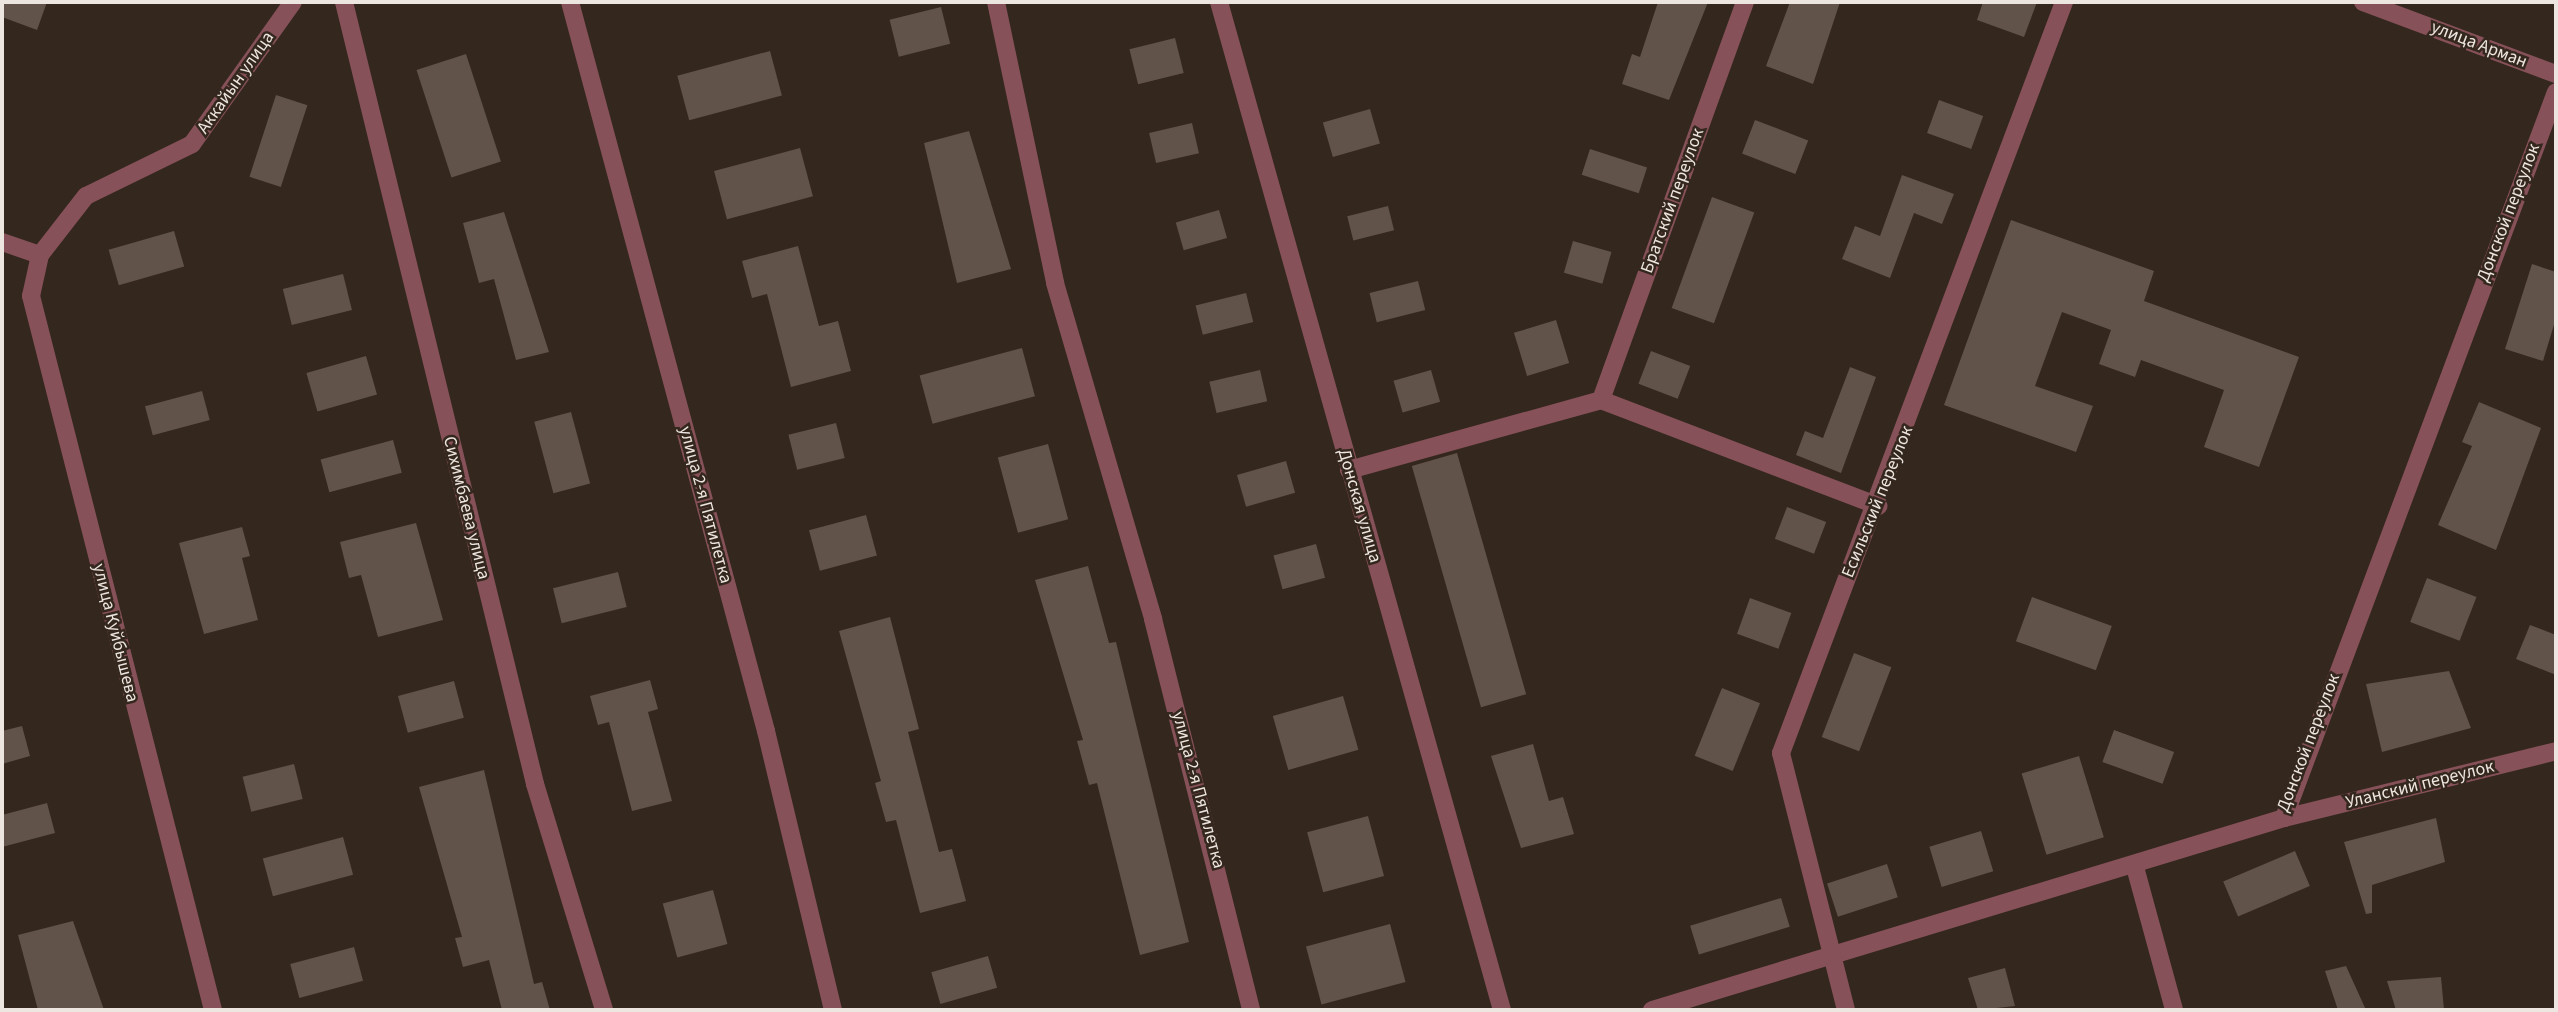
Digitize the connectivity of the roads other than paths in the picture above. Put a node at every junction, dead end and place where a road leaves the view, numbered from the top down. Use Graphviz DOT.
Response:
graph roads {
  1 [pos="293,2"];
  2 [pos="344,2"];
  3 [pos="569,2"];
  4 [pos="996,2"];
  5 [pos="1219,2"];
  6 [pos="1745,2"];
  7 [pos="2064,2"];
  8 [pos="2363,2"];
  9 [pos="2556,74"];
  10 [pos="2556,92"];
  11 [pos="2,242"];
  12 [pos="40,255"];
  13 [pos="1601,400"];
  14 [pos="1349,470"];
  15 [pos="1878,506"];
  16 [pos="2556,751"];
  17 [pos="2284,818"];
  18 [pos="2136,867"];
  19 [pos="1833,957"];
  20 [pos="213,1010"];
  21 [pos="604,1010"];
  22 [pos="833,1010"];
  23 [pos="1251,1010"];
  24 [pos="1502,1010"];
  25 [pos="1651,1010"];
  26 [pos="1846,1010"];
  27 [pos="2174,1010"];
  1 -- 12 [label="street, Аккайын улица"];
  2 -- 21 [label="street, Сихимбаева улица"];
  3 -- 22 [label="street, улица 2-я Пятилетка"];
  4 -- 23 [label="street, улица 2-я Пятилетка"];
  5 -- 14 [label="street, Донская улица"];
  6 -- 13 [label="street, Братский переулок"];
  7 -- 15 [label="street, Есильский переулок"];
  8 -- 9 [label="street, улица Арман"];
  10 -- 17 [label="street, Донской переулок"];
  11 -- 12 [label="street"];
  12 -- 20 [label="street, улица Куйбышева"];
  13 -- 14 [label="street"];
  13 -- 15 [label="street"];
  14 -- 24 [label="street, Донская улица"];
  15 -- 19 [label="street, Есильский переулок"];
  16 -- 17 [label="street, Уланский переулок"];
  17 -- 18 [label="street, Донской переулок"];
  18 -- 19 [label="street, Донской переулок"];
  18 -- 27 [label="street"];
  19 -- 25 [label="street, Донской переулок"];
  19 -- 26 [label="street, Есильский переулок"];
}
